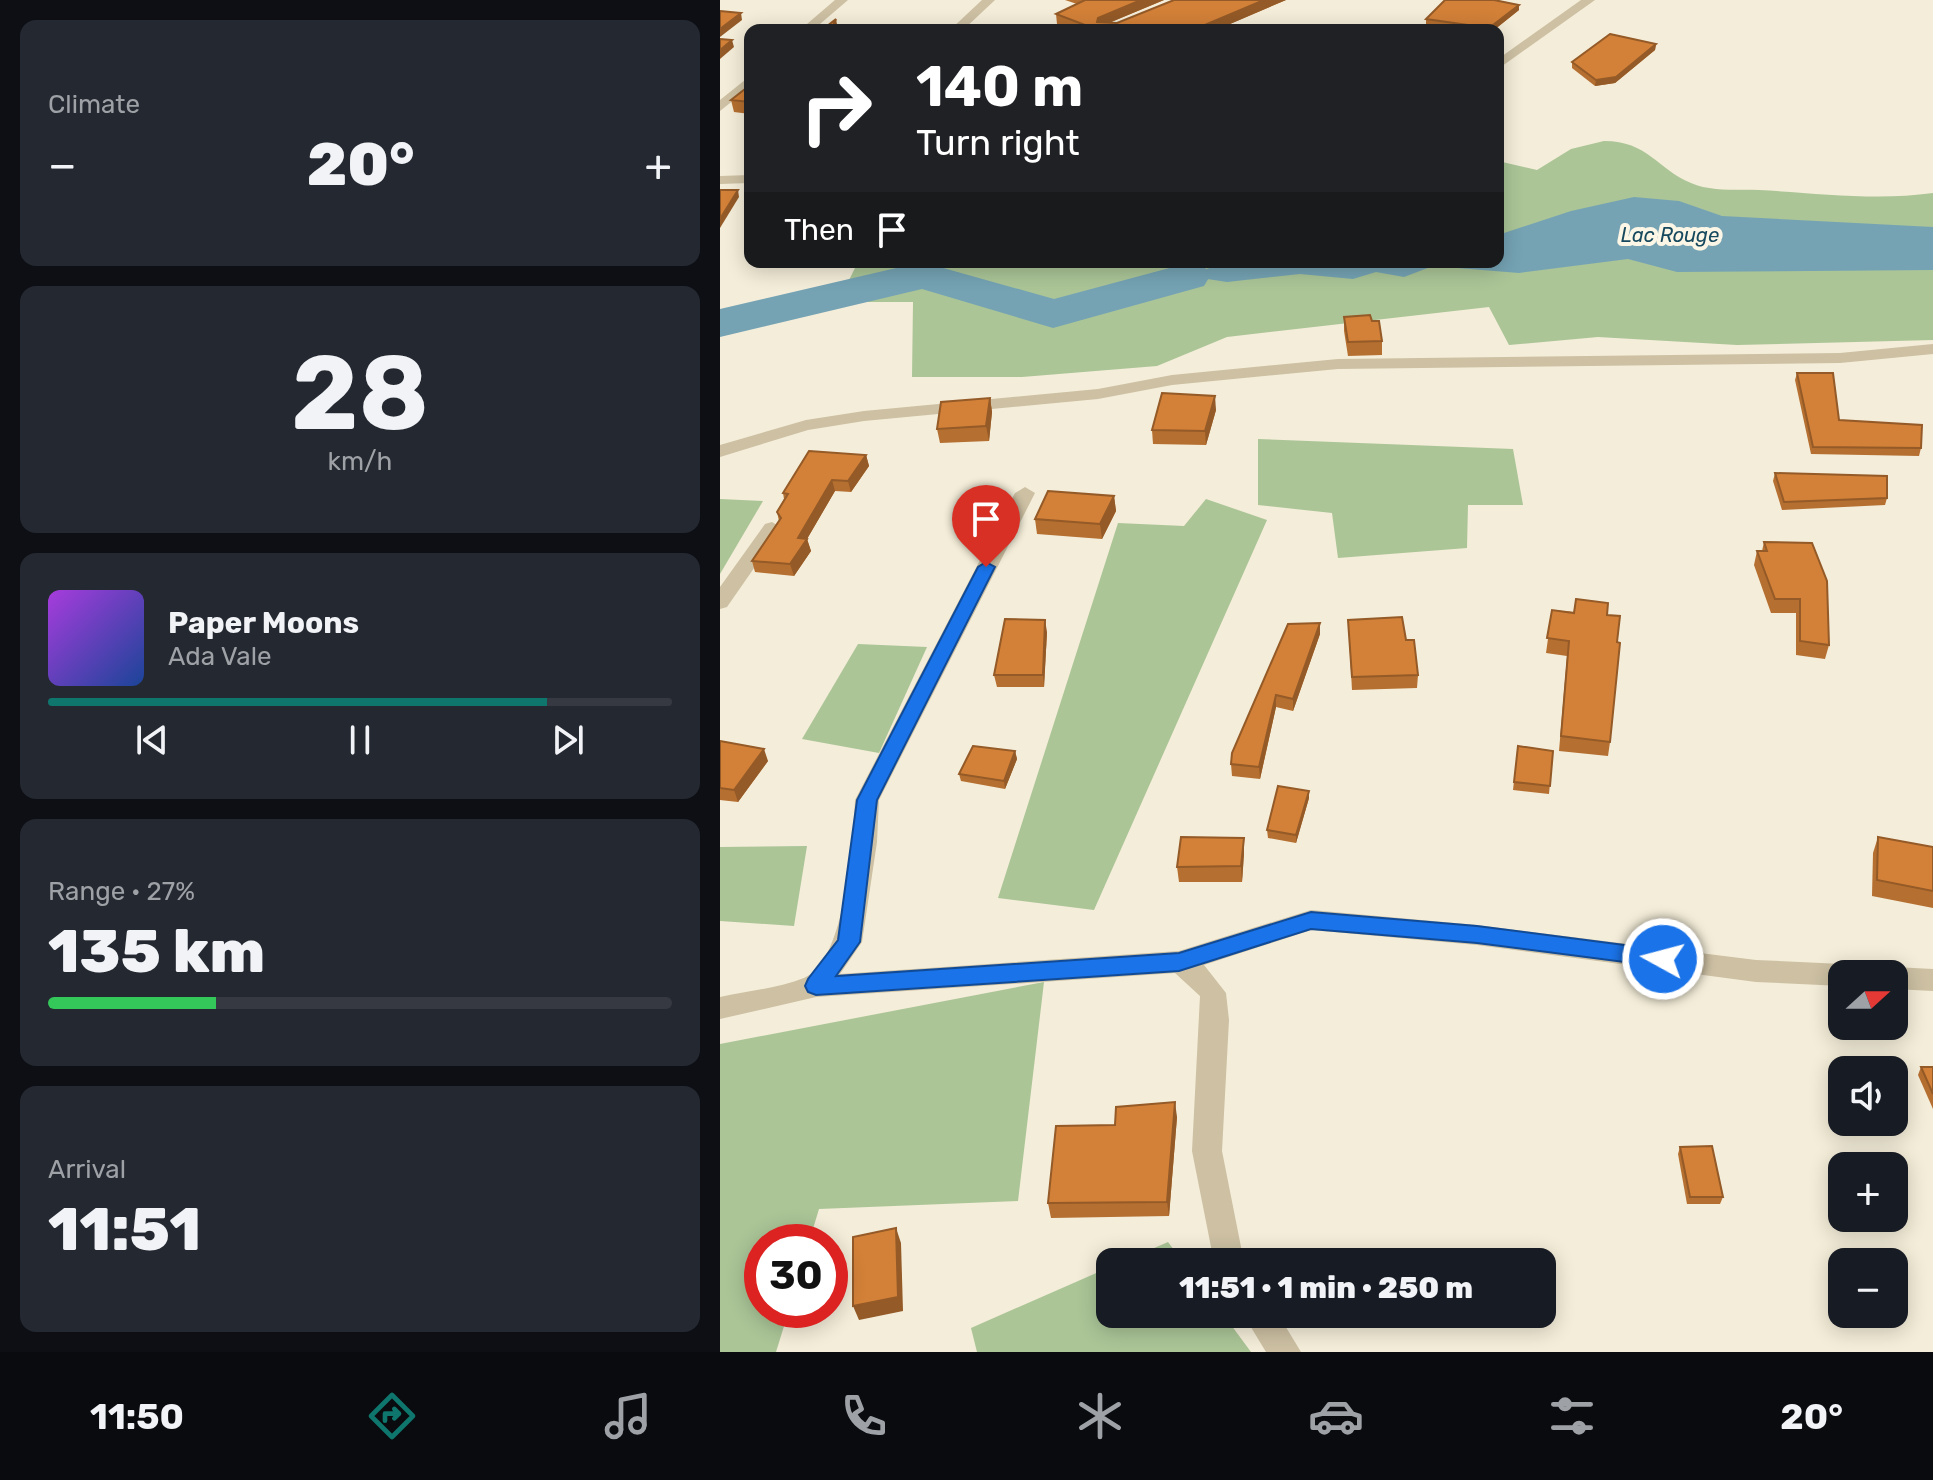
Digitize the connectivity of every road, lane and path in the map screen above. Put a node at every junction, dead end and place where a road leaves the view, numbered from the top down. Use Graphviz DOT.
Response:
graph roads {
  1 [pos="842,0"];
  2 [pos="989,0"];
  3 [pos="1589,0"];
  4 [pos="813,24"];
  5 [pos="963,24"];
  6 [pos="1504,61"];
  7 [pos="744,85"];
  8 [pos="720,107"];
  9 [pos="744,179"];
  10 [pos="720,180"];
  11 [pos="1933,349"];
  12 [pos="720,451"];
  13 [pos="1025,493"];
  14 [pos="772,528"];
  15 [pos="720,602"];
  16 [pos="1179,962"];
  17 [pos="1828,974"];
  18 [pos="1908,979"];
  19 [pos="1933,980"];
  20 [pos="816,986"];
  21 [pos="720,1008"];
  22 [pos="1226,1248"];
  23 [pos="1269,1328"];
  24 [pos="1285,1352"];
  1 -- 4 [label="street"];
  2 -- 5 [label="street"];
  3 -- 6 [label="street"];
  7 -- 8 [label="street"];
  9 -- 10 [label="street"];
  11 -- 12 [label="street"];
  13 -- 20 [label="street"];
  14 -- 15 [label="street"];
  16 -- 17 [label="street"];
  16 -- 20 [label="street"];
  16 -- 22 [label="street"];
  18 -- 19 [label="street"];
  20 -- 21 [label="street"];
  23 -- 24 [label="street"];
}
